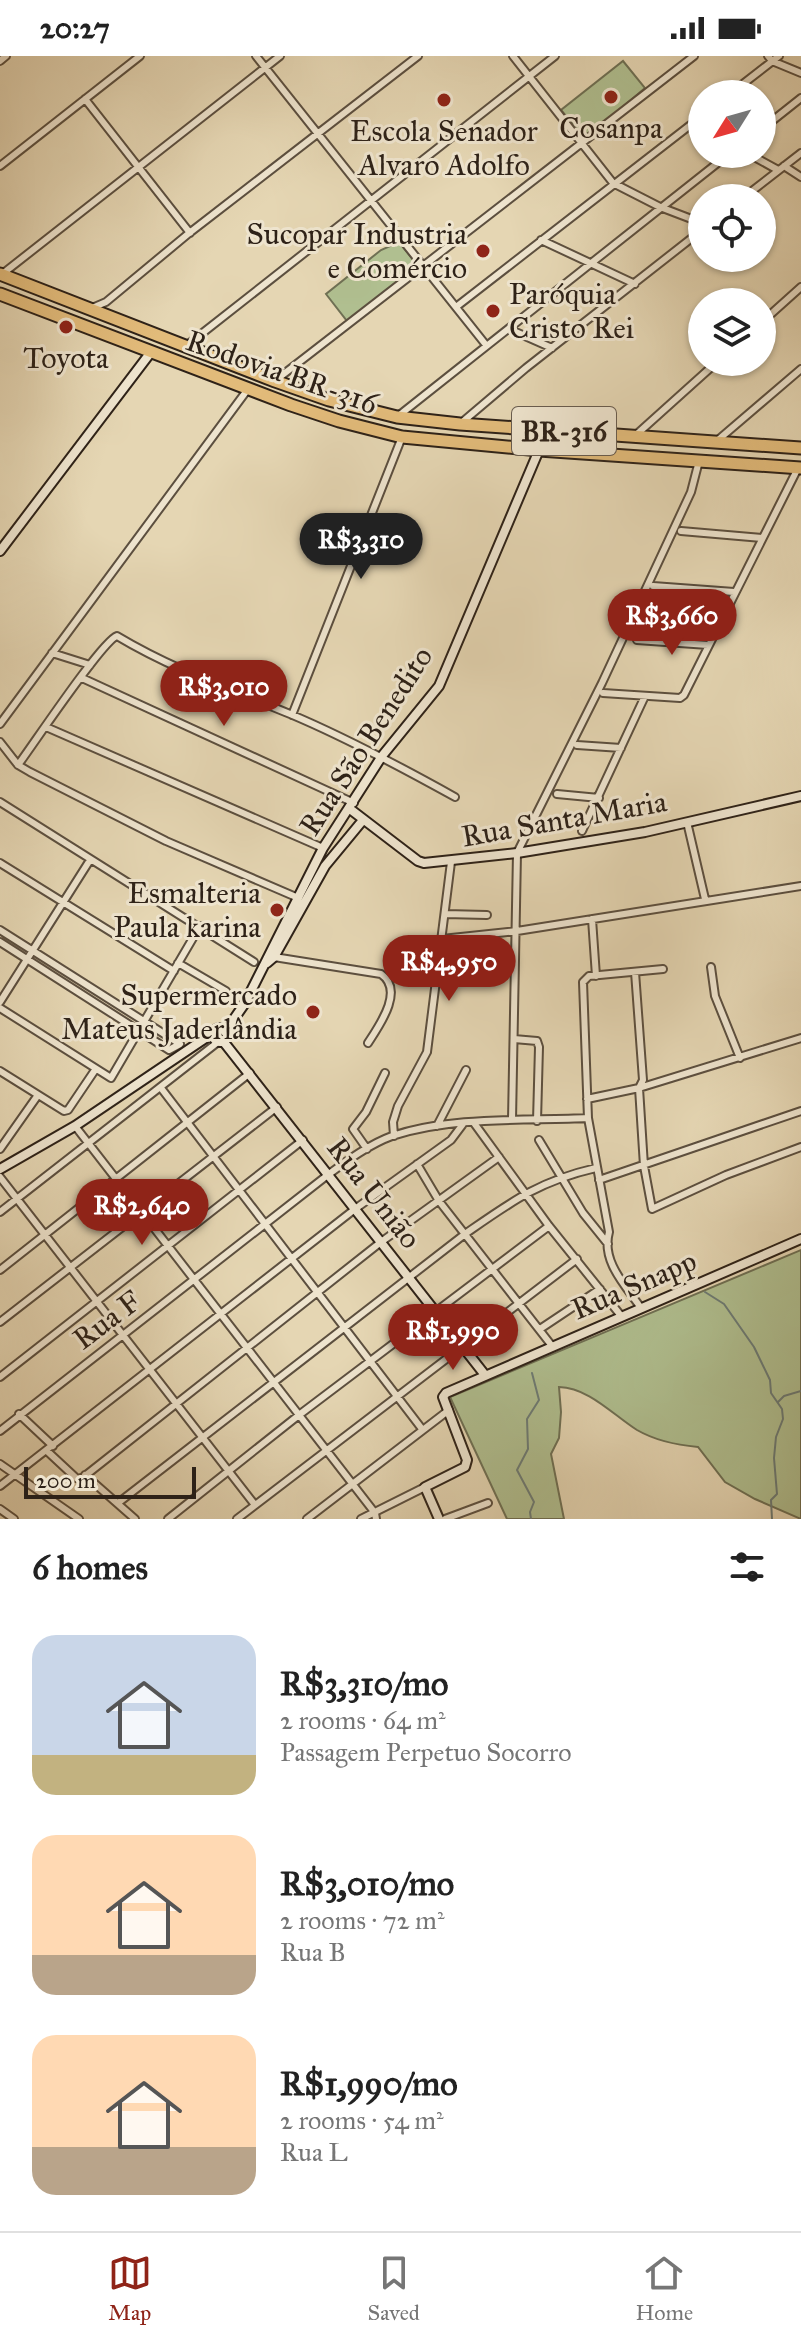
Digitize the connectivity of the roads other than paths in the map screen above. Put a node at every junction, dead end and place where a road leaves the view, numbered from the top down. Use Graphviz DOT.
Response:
graph roads {
  1 [pos="6,56"];
  2 [pos="140,56"];
  3 [pos="256,56"];
  4 [pos="280,56"];
  5 [pos="418,56"];
  6 [pos="513,56"];
  7 [pos="555,56"];
  8 [pos="694,56"];
  9 [pos="773,58"];
  10 [pos="0,61"];
  11 [pos="265,68"];
  12 [pos="801,73"];
  13 [pos="529,77"];
  14 [pos="747,80"];
  15 [pos="801,98"];
  16 [pos="85,99"];
  17 [pos="776,118"];
  18 [pos="688,127"];
  19 [pos="318,135"];
  20 [pos="580,143"];
  21 [pos="801,153"];
  22 [pos="0,166"];
  23 [pos="136,166"];
  24 [pos="776,166"];
  25 [pos="711,168"];
  26 [pos="781,168"];
  27 [pos="801,177"];
  28 [pos="613,183"];
  29 [pos="761,184"];
  30 [pos="371,201"];
  31 [pos="660,207"];
  32 [pos="688,218"];
  33 [pos="190,233"];
  34 [pos="541,240"];
  35 [pos="688,241"];
  36 [pos="590,263"];
  37 [pos="422,267"];
  38 [pos="1,274"];
  39 [pos="635,284"];
  40 [pos="801,287"];
  41 [pos="3,295"];
  42 [pos="456,307"];
  43 [pos="99,308"];
  44 [pos="776,309"];
  45 [pos="509,329"];
  46 [pos="105,335"];
  47 [pos="172,340"];
  48 [pos="486,345"];
  49 [pos="186,346"];
  50 [pos="552,348"];
  51 [pos="151,352"];
  52 [pos="801,369"];
  53 [pos="702,376"];
  54 [pos="275,381"];
  55 [pos="248,389"];
  56 [pos="397,417"];
  57 [pos="460,424"];
  58 [pos="402,437"];
  59 [pos="634,437"];
  60 [pos="716,442"];
  61 [pos="800,447"];
  62 [pos="539,450"];
  63 [pos="700,461"];
  64 [pos="800,466"];
  65 [pos="681,531"];
  66 [pos="762,538"];
  67 [pos="0,551"];
  68 [pos="653,586"];
  69 [pos="734,592"];
  70 [pos="637,640"];
  71 [pos="708,645"];
  72 [pos="52,653"];
  73 [pos="90,665"];
  74 [pos="82,678"];
  75 [pos="603,693"];
  76 [pos="645,696"];
  77 [pos="292,715"];
  78 [pos="0,724"];
  79 [pos="46,727"];
  80 [pos="0,742"];
  81 [pos="577,745"];
  82 [pos="621,748"];
  83 [pos="382,756"];
  84 [pos="18,765"];
  85 [pos="557,794"];
  86 [pos="800,796"];
  87 [pos="455,797"];
  88 [pos="599,798"];
  89 [pos="0,802"];
  90 [pos="352,806"];
  91 [pos="801,808"];
  92 [pos="363,820"];
  93 [pos="687,822"];
  94 [pos="582,831"];
  95 [pos="323,848"];
  96 [pos="517,853"];
  97 [pos="90,860"];
  98 [pos="451,862"];
  99 [pos="0,863"];
  100 [pos="801,886"];
  101 [pos="296,897"];
  102 [pos="705,899"];
  103 [pos="63,902"];
  104 [pos="445,914"];
  105 [pos="487,915"];
  106 [pos="592,919"];
  107 [pos="200,926"];
  108 [pos="0,930"];
  109 [pos="517,931"];
  110 [pos="442,939"];
  111 [pos="0,942"];
  112 [pos="33,950"];
  113 [pos="274,957"];
  114 [pos="27,959"];
  115 [pos="254,962"];
  116 [pos="178,963"];
  117 [pos="263,966"];
  118 [pos="711,967"];
  119 [pos="663,969"];
  120 [pos="174,971"];
  121 [pos="635,972"];
  122 [pos="593,976"];
  123 [pos="226,991"];
  124 [pos="0,1002"];
  125 [pos="0,1008"];
  126 [pos="146,1020"];
  127 [pos="141,1030"];
  128 [pos="220,1035"];
  129 [pos="801,1038"];
  130 [pos="514,1039"];
  131 [pos="368,1043"];
  132 [pos="740,1058"];
  133 [pos="95,1070"];
  134 [pos="466,1070"];
  135 [pos="0,1071"];
  136 [pos="250,1073"];
  137 [pos="385,1073"];
  138 [pos="161,1088"];
  139 [pos="639,1088"];
  140 [pos="38,1095"];
  141 [pos="587,1099"];
  142 [pos="277,1107"];
  143 [pos="801,1111"];
  144 [pos="588,1118"];
  145 [pos="512,1120"];
  146 [pos="537,1121"];
  147 [pos="187,1122"];
  148 [pos="473,1123"];
  149 [pos="463,1124"];
  150 [pos="75,1126"];
  151 [pos="437,1126"];
  152 [pos="0,1132"];
  153 [pos="394,1136"];
  154 [pos="10,1138"];
  155 [pos="303,1140"];
  156 [pos="539,1140"];
  157 [pos="88,1142"];
  158 [pos="801,1147"];
  159 [pos="0,1149"];
  160 [pos="367,1149"];
  161 [pos="212,1156"];
  162 [pos="499,1157"];
  163 [pos="417,1164"];
  164 [pos="644,1166"];
  165 [pos="596,1168"];
  166 [pos="0,1169"];
  167 [pos="329,1174"];
  168 [pos="561,1176"];
  169 [pos="0,1177"];
  170 [pos="115,1177"];
  171 [pos="599,1180"];
  172 [pos="238,1191"];
  173 [pos="525,1192"];
  174 [pos="17,1198"];
  175 [pos="439,1201"];
  176 [pos="355,1209"];
  177 [pos="0,1212"];
  178 [pos="141,1212"];
  179 [pos="265,1226"];
  180 [pos="549,1226"];
  181 [pos="44,1234"];
  182 [pos="465,1234"];
  183 [pos="801,1239"];
  184 [pos="381,1242"];
  185 [pos="608,1244"];
  186 [pos="168,1247"];
  187 [pos="577,1259"];
  188 [pos="291,1260"];
  189 [pos="71,1267"];
  190 [pos="0,1270"];
  191 [pos="491,1270"];
  192 [pos="409,1277"];
  193 [pos="194,1280"];
  194 [pos="600,1289"];
  195 [pos="316,1293"];
  196 [pos="96,1300"];
  197 [pos="518,1302"];
  198 [pos="641,1308"];
  199 [pos="436,1312"];
  200 [pos="220,1314"];
  201 [pos="622,1317"];
  202 [pos="0,1322"];
  203 [pos="344,1328"];
  204 [pos="540,1329"];
  205 [pos="123,1335"];
  206 [pos="462,1346"];
  207 [pos="552,1346"];
  208 [pos="247,1347"];
  209 [pos="371,1361"];
  210 [pos="148,1369"];
  211 [pos="485,1375"];
  212 [pos="0,1377"];
  213 [pos="275,1383"];
  214 [pos="398,1397"];
  215 [pos="176,1403"];
  216 [pos="449,1410"];
  217 [pos="19,1414"];
  218 [pos="299,1415"];
  219 [pos="422,1429"];
  220 [pos="0,1431"];
  221 [pos="202,1437"];
  222 [pos="53,1446"];
  223 [pos="47,1451"];
  224 [pos="327,1451"];
  225 [pos="0,1464"];
  226 [pos="229,1472"];
  227 [pos="15,1475"];
  228 [pos="85,1475"];
  229 [pos="352,1484"];
  230 [pos="0,1486"];
  231 [pos="425,1487"];
  232 [pos="118,1503"];
  233 [pos="488,1503"];
  234 [pos="255,1505"];
  235 [pos="0,1509"];
  236 [pos="375,1516"];
  237 [pos="14,1519"];
  238 [pos="79,1519"];
  239 [pos="135,1519"];
  240 [pos="168,1519"];
  241 [pos="237,1519"];
  242 [pos="307,1519"];
  243 [pos="361,1519"];
  244 [pos="442,1519"];
  1 -- 10 [label="street"];
  2 -- 16 [label="street"];
  3 -- 11 [label="street"];
  4 -- 11 [label="street"];
  5 -- 19 [label="street"];
  6 -- 13 [label="street"];
  7 -- 13 [label="street"];
  8 -- 20 [label="street"];
  9 -- 12 [label="street"];
  9 -- 14 [label="street"];
  11 -- 19 [label="street"];
  11 -- 23 [label="street"];
  13 -- 20 [label="street"];
  13 -- 30 [label="street"];
  15 -- 17 [label="street"];
  16 -- 22 [label="street"];
  16 -- 23 [label="street"];
  18 -- 28 [label="street"];
  19 -- 30 [label="street"];
  19 -- 33 [label="street"];
  20 -- 28 [label="street"];
  20 -- 37 [label="street"];
  21 -- 26 [label="street"];
  23 -- 33 [label="street"];
  23 -- 38 [label="street"];
  24 -- 26 [label="street"];
  25 -- 31 [label="street"];
  26 -- 27 [label="street"];
  26 -- 29 [label="street"];
  28 -- 31 [label="street"];
  28 -- 34 [label="street"];
  30 -- 37 [label="street"];
  30 -- 49 [label="street"];
  31 -- 32 [label="street"];
  31 -- 36 [label="street"];
  33 -- 43 [label="street"];
  34 -- 36 [label="street"];
  34 -- 42 [label="street"];
  35 -- 39 [label="street"];
  36 -- 39 [label="street"];
  36 -- 45 [label="street"];
  37 -- 42 [label="street"];
  37 -- 54 [label="street"];
  38 -- 43 [label="highway, Rodovia BR-316 / BR-316"];
  39 -- 50 [label="street"];
  40 -- 44 [label="street"];
  41 -- 43 [label="highway"];
  41 -- 46 [label="highway, Rodovia BR-316 / BR-316"];
  42 -- 48 [label="street"];
  43 -- 47 [label="highway, Rodovia BR-316 / BR-316"];
  45 -- 48 [label="street"];
  45 -- 50 [label="street"];
  46 -- 47 [label="highway"];
  46 -- 51 [label="highway, Rodovia BR-316 / BR-316"];
  47 -- 49 [label="highway, Rodovia BR-316 / BR-316"];
  48 -- 56 [label="street"];
  49 -- 54 [label="highway, Rodovia BR-316 / BR-316"];
  50 -- 57 [label="street"];
  51 -- 55 [label="highway, Rodovia BR-316 / BR-316"];
  51 -- 67 [label="street"];
  52 -- 60 [label="street"];
  53 -- 59 [label="street"];
  54 -- 56 [label="highway, Rodovia BR-316 / BR-316"];
  55 -- 58 [label="highway, Rodovia BR-316 / BR-316"];
  55 -- 72 [label="street"];
  56 -- 57 [label="highway, BR-316"];
  57 -- 59 [label="highway, BR-316"];
  58 -- 62 [label="highway, Rodovia BR-316 / BR-316"];
  58 -- 77 [label="street"];
  59 -- 60 [label="highway, BR-316"];
  60 -- 61 [label="highway, BR-316"];
  62 -- 63 [label="highway, Rodovia BR-316 / BR-316"];
  62 -- 83 [label="street, Rua São Benedito"];
  63 -- 64 [label="highway, BR-316"];
  63 -- 96 [label="street"];
  64 -- 66 [label="street"];
  65 -- 66 [label="street"];
  66 -- 69 [label="street"];
  68 -- 69 [label="street"];
  69 -- 71 [label="street"];
  70 -- 71 [label="street"];
  71 -- 76 [label="street"];
  72 -- 73 [label="street"];
  72 -- 78 [label="street"];
  73 -- 74 [label="street"];
  73 -- 77 [label="street"];
  74 -- 79 [label="street"];
  74 -- 90 [label="street"];
  75 -- 76 [label="street"];
  76 -- 82 [label="street"];
  77 -- 83 [label="street"];
  79 -- 84 [label="street"];
  79 -- 95 [label="street"];
  80 -- 84 [label="street"];
  81 -- 82 [label="street"];
  82 -- 88 [label="street"];
  83 -- 87 [label="street"];
  83 -- 90 [label="street, Rua São Benedito"];
  84 -- 101 [label="street"];
  85 -- 88 [label="street"];
  86 -- 91 [label="street"];
  86 -- 93 [label="street, Rua Santa Maria"];
  88 -- 94 [label="street"];
  89 -- 97 [label="street"];
  90 -- 92 [label="street, Rua Santa Maria"];
  90 -- 95 [label="street, Rua São Benedito"];
  92 -- 98 [label="street, Rua Santa Maria"];
  92 -- 113 [label="street, Rua São Benedito"];
  93 -- 96 [label="street, Rua Santa Maria"];
  93 -- 102 [label="street"];
  95 -- 101 [label="street, Rua São Benedito"];
  96 -- 98 [label="street, Rua Santa Maria"];
  96 -- 109 [label="street"];
  97 -- 103 [label="street"];
  97 -- 107 [label="street"];
  98 -- 104 [label="street"];
  99 -- 103 [label="street"];
  100 -- 102 [label="street"];
  101 -- 117 [label="street, Rua São Benedito"];
  102 -- 106 [label="street"];
  103 -- 112 [label="street"];
  103 -- 120 [label="street"];
  104 -- 105 [label="street"];
  104 -- 110 [label="street"];
  106 -- 109 [label="street"];
  106 -- 122 [label="street"];
  107 -- 115 [label="street"];
  107 -- 116 [label="street"];
  108 -- 112 [label="street"];
  109 -- 110 [label="street"];
  109 -- 130 [label="street"];
  110 -- 153 [label="street"];
  111 -- 114 [label="street"];
  112 -- 114 [label="street"];
  112 -- 126 [label="street"];
  113 -- 117 [label="street, Rua São Benedito"];
  113 -- 131 [label="street"];
  114 -- 124 [label="street"];
  114 -- 127 [label="street"];
  116 -- 120 [label="street"];
  116 -- 123 [label="street"];
  117 -- 128 [label="street, Rua São Benedito"];
  118 -- 132 [label="street"];
  119 -- 121 [label="street"];
  120 -- 126 [label="street"];
  121 -- 122 [label="street"];
  121 -- 139 [label="street"];
  122 -- 141 [label="street"];
  125 -- 133 [label="street"];
  126 -- 127 [label="street"];
  126 -- 127 [label="street"];
  127 -- 133 [label="street"];
  128 -- 136 [label="street, Rua União"];
  128 -- 138 [label="street"];
  128 -- 150 [label="street"];
  129 -- 132 [label="street"];
  130 -- 145 [label="street"];
  130 -- 146 [label="street"];
  132 -- 139 [label="street"];
  133 -- 140 [label="street"];
  134 -- 151 [label="street"];
  135 -- 140 [label="street"];
  136 -- 142 [label="street, Rua União"];
  136 -- 147 [label="street"];
  137 -- 160 [label="street"];
  138 -- 147 [label="street"];
  138 -- 157 [label="street"];
  139 -- 141 [label="street"];
  139 -- 164 [label="street"];
  140 -- 154 [label="street"];
  141 -- 144 [label="street"];
  142 -- 155 [label="street, Rua União"];
  142 -- 161 [label="street"];
  143 -- 164 [label="street"];
  144 -- 146 [label="street, Rua F"];
  144 -- 165 [label="street"];
  145 -- 146 [label="street, Rua F"];
  145 -- 148 [label="street, Rua F"];
  147 -- 161 [label="street"];
  147 -- 170 [label="street"];
  148 -- 149 [label="street, Rua F"];
  148 -- 162 [label="street"];
  149 -- 151 [label="street, Rua F"];
  149 -- 163 [label="street"];
  150 -- 157 [label="street"];
  150 -- 166 [label="street"];
  151 -- 153 [label="street, Rua F"];
  152 -- 154 [label="street"];
  153 -- 160 [label="street, Rua F"];
  154 -- 159 [label="street"];
  155 -- 167 [label="street, Rua União"];
  155 -- 172 [label="street"];
  156 -- 168 [label="street"];
  157 -- 170 [label="street"];
  157 -- 174 [label="street"];
  158 -- 164 [label="street"];
  160 -- 167 [label="street, Rua F"];
  161 -- 172 [label="street"];
  161 -- 178 [label="street"];
  162 -- 173 [label="street"];
  162 -- 175 [label="street"];
  163 -- 175 [label="street"];
  163 -- 176 [label="street"];
  164 -- 171 [label="street"];
  165 -- 168 [label="street"];
  165 -- 171 [label="street"];
  167 -- 176 [label="street, Rua União"];
  167 -- 179 [label="street, Rua F"];
  168 -- 173 [label="street"];
  168 -- 185 [label="street"];
  169 -- 174 [label="street"];
  170 -- 178 [label="street"];
  170 -- 181 [label="street"];
  171 -- 185 [label="street"];
  172 -- 179 [label="street"];
  172 -- 186 [label="street"];
  173 -- 180 [label="street"];
  173 -- 182 [label="street"];
  174 -- 177 [label="street"];
  174 -- 181 [label="street"];
  175 -- 182 [label="street"];
  175 -- 184 [label="street"];
  176 -- 184 [label="street, Rua União"];
  176 -- 188 [label="street"];
  178 -- 186 [label="street"];
  178 -- 189 [label="street"];
  179 -- 188 [label="street"];
  179 -- 193 [label="street, Rua F"];
  180 -- 187 [label="street"];
  180 -- 191 [label="street"];
  181 -- 189 [label="street"];
  181 -- 190 [label="street"];
  182 -- 191 [label="street"];
  182 -- 192 [label="street"];
  183 -- 198 [label="street, Rua Snapp"];
  184 -- 192 [label="street, Rua União"];
  184 -- 195 [label="street"];
  185 -- 198 [label="street"];
  186 -- 193 [label="street"];
  186 -- 196 [label="street"];
  187 -- 194 [label="street"];
  187 -- 197 [label="street"];
  188 -- 195 [label="street"];
  188 -- 200 [label="street"];
  189 -- 196 [label="street"];
  189 -- 202 [label="street"];
  191 -- 197 [label="street"];
  191 -- 199 [label="street"];
  192 -- 199 [label="street, Rua União"];
  192 -- 203 [label="street"];
  193 -- 200 [label="street"];
  193 -- 205 [label="street, Rua F"];
  194 -- 201 [label="street"];
  194 -- 204 [label="street"];
  195 -- 203 [label="street"];
  195 -- 208 [label="street"];
  196 -- 205 [label="street"];
  196 -- 212 [label="street"];
  197 -- 204 [label="street"];
  197 -- 206 [label="street"];
  198 -- 201 [label="street, Rua Snapp"];
  199 -- 206 [label="street, Rua União"];
  199 -- 209 [label="street"];
  200 -- 208 [label="street"];
  200 -- 210 [label="street"];
  201 -- 207 [label="street, Rua Snapp"];
  203 -- 209 [label="street"];
  203 -- 213 [label="street"];
  204 -- 207 [label="street"];
  205 -- 210 [label="street"];
  205 -- 217 [label="street, Rua F"];
  206 -- 211 [label="street, Rua União"];
  206 -- 214 [label="street"];
  207 -- 211 [label="street, Rua Snapp"];
  208 -- 213 [label="street"];
  208 -- 215 [label="street"];
  209 -- 214 [label="street"];
  209 -- 218 [label="street"];
  210 -- 215 [label="street"];
  210 -- 222 [label="street"];
  211 -- 216 [label="street, Rua Snapp"];
  213 -- 218 [label="street"];
  213 -- 221 [label="street"];
  214 -- 219 [label="street"];
  214 -- 224 [label="street"];
  215 -- 221 [label="street"];
  215 -- 228 [label="street"];
  216 -- 219 [label="street"];
  216 -- 231 [label="street"];
  217 -- 220 [label="street, Rua F"];
  217 -- 222 [label="street"];
  218 -- 224 [label="street"];
  218 -- 226 [label="street"];
  219 -- 229 [label="street"];
  221 -- 226 [label="street"];
  221 -- 232 [label="street"];
  222 -- 223 [label="street"];
  223 -- 227 [label="street"];
  223 -- 228 [label="street"];
  224 -- 229 [label="street"];
  224 -- 234 [label="street"];
  225 -- 227 [label="street"];
  226 -- 234 [label="street"];
  226 -- 240 [label="street"];
  227 -- 230 [label="street"];
  227 -- 238 [label="street"];
  228 -- 232 [label="street"];
  229 -- 236 [label="street"];
  229 -- 242 [label="street"];
  231 -- 236 [label="street"];
  231 -- 244 [label="street"];
  232 -- 239 [label="street"];
  233 -- 244 [label="street"];
  234 -- 241 [label="street"];
  235 -- 237 [label="street"];
  236 -- 243 [label="street"];
}
